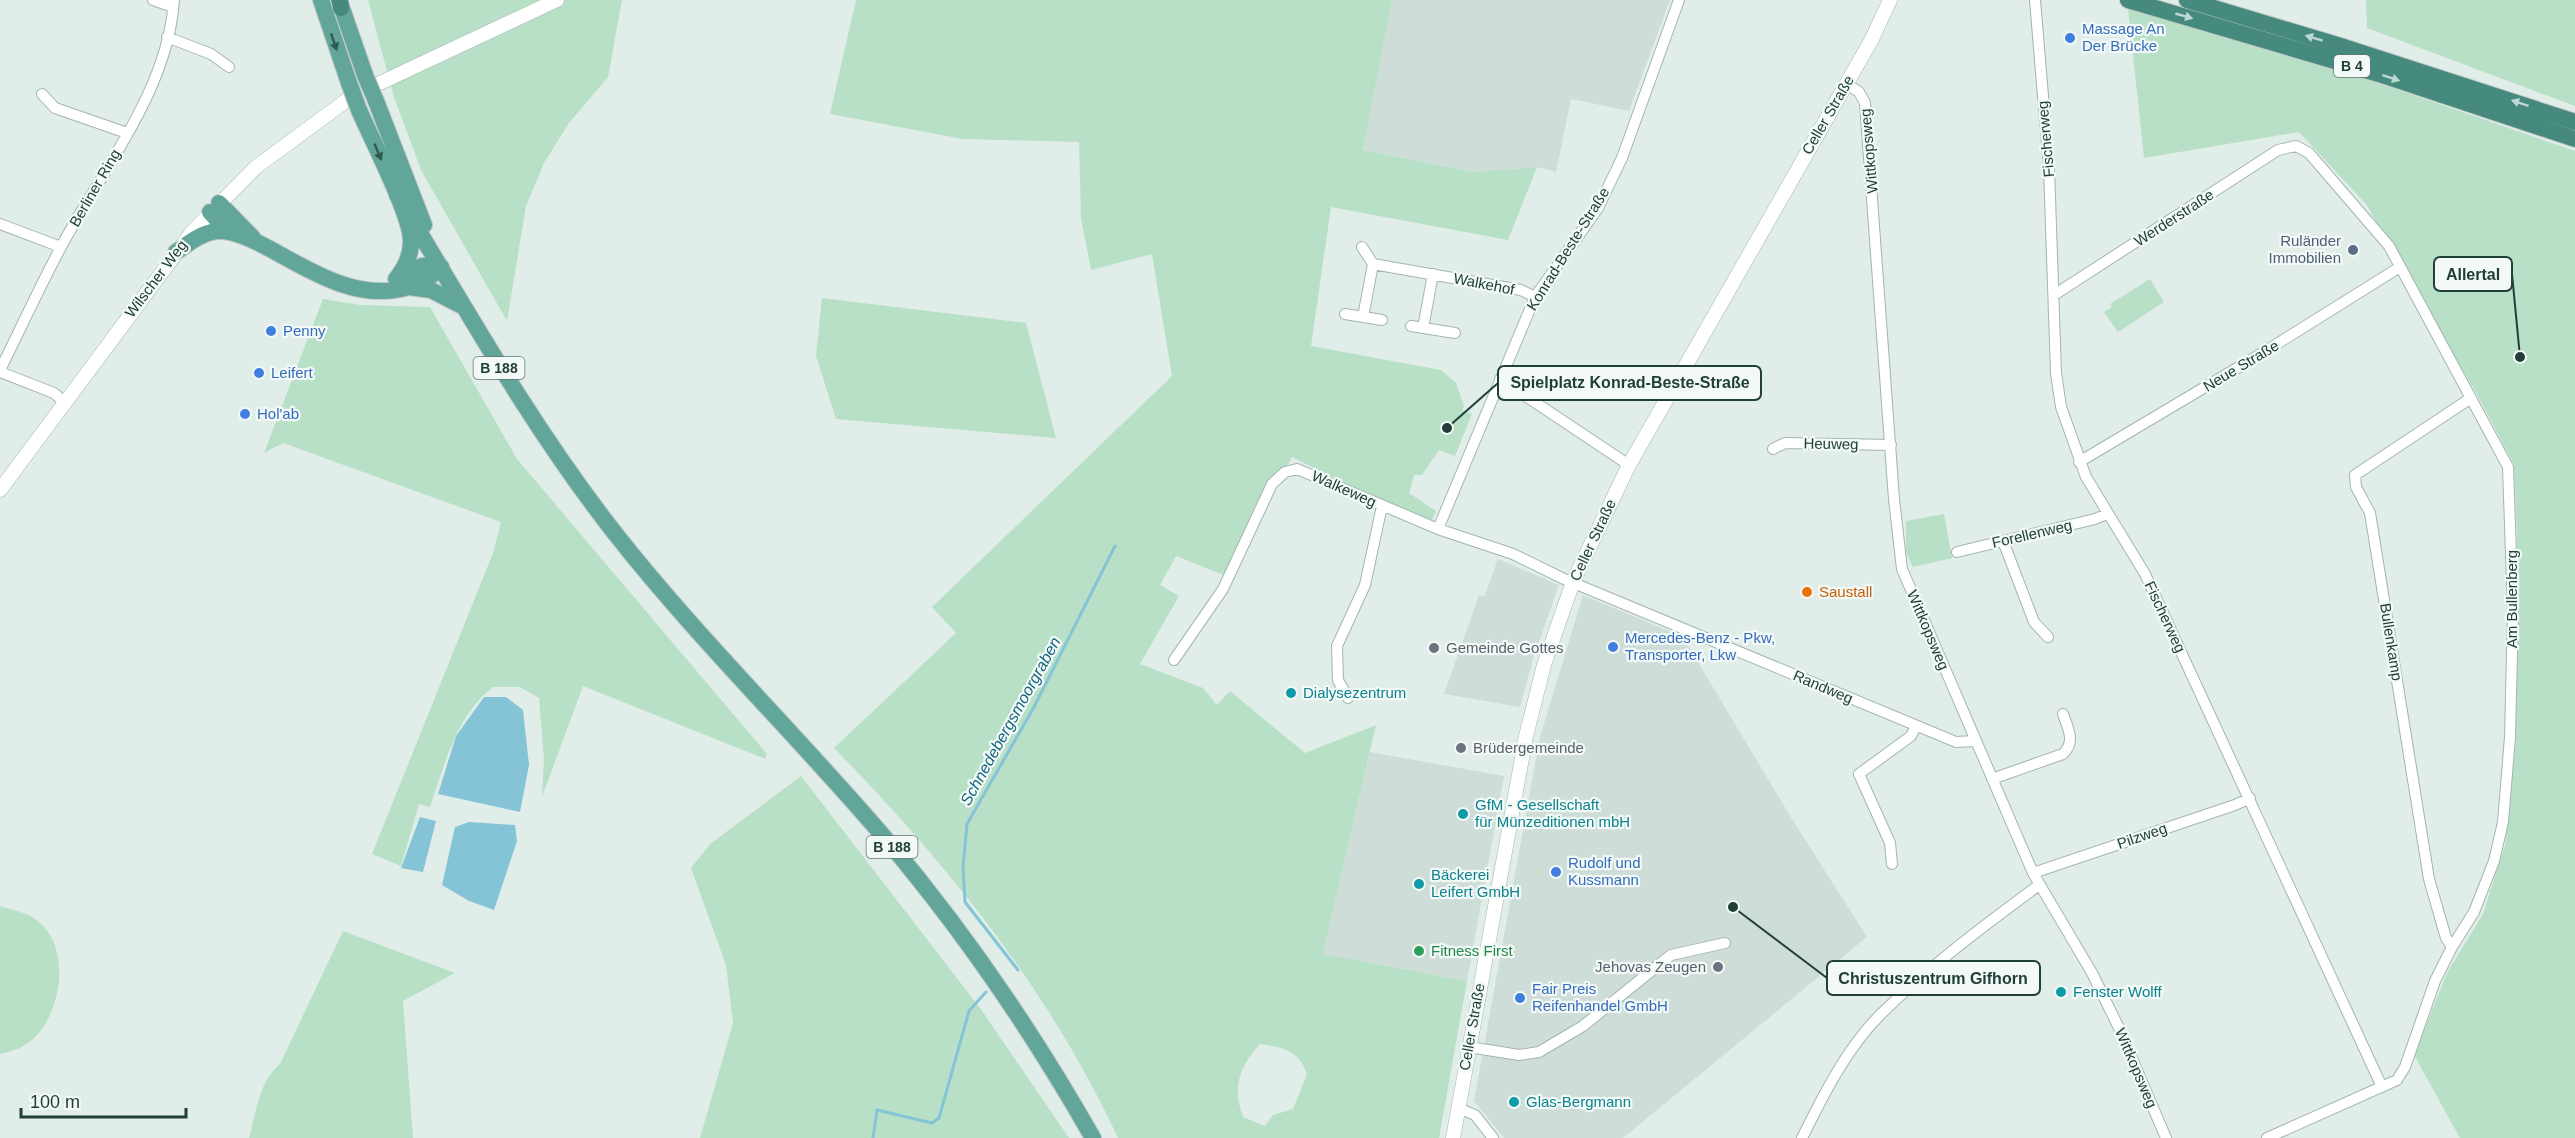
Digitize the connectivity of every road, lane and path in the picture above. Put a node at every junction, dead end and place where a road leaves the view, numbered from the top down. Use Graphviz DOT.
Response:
graph roads {
  1 [pos="153,0"];
  2 [pos="321,0"];
  3 [pos="557,0"];
  4 [pos="1679,0"];
  5 [pos="1890,0"];
  6 [pos="2035,0"];
  7 [pos="2128,0"];
  8 [pos="2187,0"];
  9 [pos="340,3"];
  10 [pos="173,4"];
  11 [pos="167,37"];
  12 [pos="229,67"];
  13 [pos="380,83"];
  14 [pos="1846,84"];
  15 [pos="42,94"];
  16 [pos="352,98"];
  17 [pos="2575,122"];
  18 [pos="127,133"];
  19 [pos="2575,139"];
  20 [pos="2296,146"];
  21 [pos="397,195"];
  22 [pos="215,208"];
  23 [pos="0,224"];
  24 [pos="237,235"];
  25 [pos="258,242"];
  26 [pos="1362,247"];
  27 [pos="61,248"];
  28 [pos="176,252"];
  29 [pos="1373,264"];
  30 [pos="441,267"];
  31 [pos="2400,267"];
  32 [pos="1433,274"];
  33 [pos="402,283"];
  34 [pos="2054,296"];
  35 [pos="1535,297"];
  36 [pos="463,307"];
  37 [pos="1345,314"];
  38 [pos="1363,317"];
  39 [pos="1382,320"];
  40 [pos="1411,326"];
  41 [pos="1423,328"];
  42 [pos="1455,333"];
  43 [pos="0,371"];
  44 [pos="1500,379"];
  45 [pos="2471,398"];
  46 [pos="64,402"];
  47 [pos="1891,445"];
  48 [pos="1773,449"];
  49 [pos="2079,462"];
  50 [pos="1629,465"];
  51 [pos="0,490"];
  52 [pos="1382,506"];
  53 [pos="2107,514"];
  54 [pos="1438,529"];
  55 [pos="2003,542"];
  56 [pos="1957,552"];
  57 [pos="1573,582"];
  58 [pos="2048,637"];
  59 [pos="1174,660"];
  60 [pos="1348,698"];
  61 [pos="2063,714"];
  62 [pos="1916,726"];
  63 [pos="1975,741"];
  64 [pos="1992,779"];
  65 [pos="2250,798"];
  66 [pos="1892,864"];
  67 [pos="2033,873"];
  68 [pos="2039,885"];
  69 [pos="1725,943"];
  70 [pos="2451,947"];
  71 [pos="1469,1047"];
  72 [pos="2382,1087"];
  73 [pos="1468,1111"];
  74 [pos="1093,1138"];
  75 [pos="1453,1138"];
  76 [pos="1493,1138"];
  77 [pos="1802,1138"];
  78 [pos="2166,1138"];
  79 [pos="2267,1138"];
  1 -- 10 [label="street"];
  2 -- 16 [label="main road, B 188, one-way"];
  3 -- 13 [label="street"];
  4 -- 35 [label="street, Konrad-Beste-Straße"];
  5 -- 14 [label="street, Celler Straße"];
  6 -- 34 [label="street, Fischerweg"];
  7 -- 19 [label="highway, B 4, one-way"];
  17 -- 8 [label="highway, B 4, one-way"];
  9 -- 30 [label="main road, B 188, bridge"];
  10 -- 11 [label="street, Berliner Ring"];
  11 -- 12 [label="street"];
  11 -- 18 [label="street, Berliner Ring"];
  14 -- 47 [label="street, Wittkopsweg"];
  14 -- 50 [label="street, Celler Straße"];
  15 -- 18 [label="street"];
  16 -- 21 [label="main road, B 188, one-way"];
  16 -- 22 [label="street, Wilscher Weg"];
  18 -- 27 [label="street, Berliner Ring"];
  20 -- 31 [label="street, Am Bullenberg"];
  20 -- 34 [label="street, Werderstraße"];
  21 -- 30 [label="main road, B 188"];
  21 -- 33 [label="main road"];
  22 -- 24 [label="main road"];
  22 -- 25 [label="main road"];
  22 -- 28 [label="street, Wilscher Weg"];
  23 -- 27 [label="street"];
  24 -- 25 [label="main road"];
  24 -- 28 [label="main road"];
  25 -- 33 [label="main road"];
  26 -- 29 [label="street"];
  27 -- 43 [label="street, Berliner Ring"];
  28 -- 46 [label="street, Wilscher Weg"];
  29 -- 32 [label="street, Walkehof"];
  29 -- 38 [label="street"];
  30 -- 33 [label="main road"];
  30 -- 36 [label="main road, B 188"];
  31 -- 45 [label="street, Am Bullenberg"];
  31 -- 49 [label="street, Neue Straße"];
  32 -- 35 [label="street, Walkehof"];
  32 -- 41 [label="street, Walkehof"];
  33 -- 36 [label="main road"];
  34 -- 49 [label="street, Fischerweg"];
  35 -- 44 [label="street, Konrad-Beste-Straße"];
  36 -- 74 [label="main road, B 188"];
  37 -- 38 [label="street"];
  38 -- 39 [label="street"];
  40 -- 41 [label="street"];
  41 -- 42 [label="street"];
  43 -- 46 [label="street"];
  44 -- 50 [label="street"];
  44 -- 54 [label="street, Konrad-Beste-Straße"];
  45 -- 70 [label="street, Am Bullenberg"];
  45 -- 70 [label="street, Bullenkamp"];
  46 -- 51 [label="street, Wilscher Weg"];
  47 -- 48 [label="street, Heuweg"];
  47 -- 63 [label="street, Wittkopsweg"];
  49 -- 53 [label="street, Fischerweg"];
  50 -- 57 [label="street, Celler Straße"];
  52 -- 54 [label="street, Walkeweg"];
  52 -- 59 [label="street, Walkeweg"];
  52 -- 60 [label="street"];
  53 -- 55 [label="street, Forellenweg"];
  53 -- 65 [label="street, Fischerweg"];
  54 -- 57 [label="street, Walkeweg"];
  55 -- 56 [label="street, Forellenweg"];
  55 -- 58 [label="street"];
  57 -- 62 [label="street, Randweg"];
  57 -- 71 [label="street, Celler Straße"];
  61 -- 64 [label="street"];
  62 -- 63 [label="street, Randweg"];
  62 -- 66 [label="street"];
  63 -- 64 [label="street, Wittkopsweg"];
  64 -- 67 [label="street, Wittkopsweg"];
  65 -- 67 [label="street, Pilzweg"];
  65 -- 72 [label="street, Fischerweg"];
  67 -- 68 [label="street, Wittkopsweg"];
  68 -- 77 [label="street"];
  68 -- 78 [label="street, Wittkopsweg"];
  69 -- 71 [label="street"];
  70 -- 72 [label="street, Am Bullenberg"];
  71 -- 73 [label="street, Celler Straße"];
  72 -- 79 [label="street"];
  73 -- 75 [label="street, Celler Straße"];
  73 -- 76 [label="street"];
}
